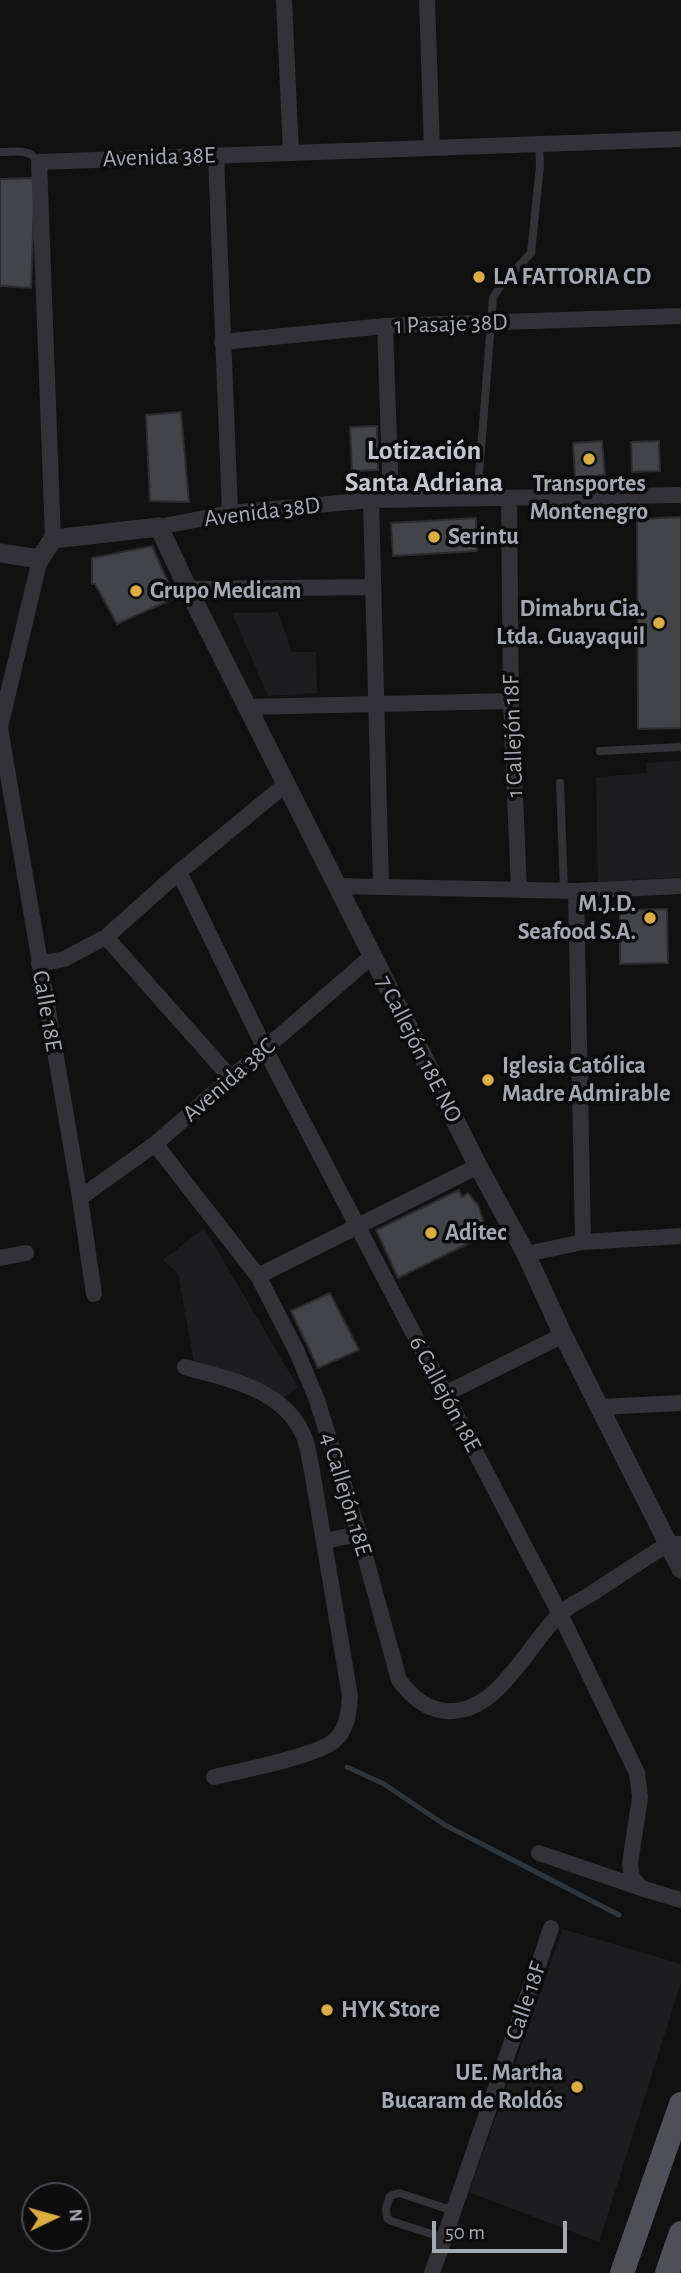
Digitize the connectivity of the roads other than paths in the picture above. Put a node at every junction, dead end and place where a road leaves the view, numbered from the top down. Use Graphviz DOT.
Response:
graph roads {
  1 [pos="284,0"];
  2 [pos="427,0"];
  3 [pos="681,139"];
  4 [pos="540,144"];
  5 [pos="432,148"];
  6 [pos="0,152"];
  7 [pos="291,153"];
  8 [pos="216,156"];
  9 [pos="39,162"];
  10 [pos="681,316"];
  11 [pos="489,323"];
  12 [pos="385,326"];
  13 [pos="222,342"];
  14 [pos="479,475"];
  15 [pos="681,495"];
  16 [pos="509,499"];
  17 [pos="370,500"];
  18 [pos="391,500"];
  19 [pos="230,513"];
  20 [pos="159,527"];
  21 [pos="53,539"];
  22 [pos="0,553"];
  23 [pos="40,559"];
  24 [pos="372,587"];
  25 [pos="188,589"];
  26 [pos="511,701"];
  27 [pos="377,703"];
  28 [pos="247,706"];
  29 [pos="0,728"];
  30 [pos="681,747"];
  31 [pos="600,751"];
  32 [pos="560,783"];
  33 [pos="286,784"];
  34 [pos="179,872"];
  35 [pos="337,886"];
  36 [pos="381,886"];
  37 [pos="681,886"];
  38 [pos="519,889"];
  39 [pos="570,890"];
  40 [pos="106,937"];
  41 [pos="372,956"];
  42 [pos="39,964"];
  43 [pos="265,1049"];
  44 [pos="230,1077"];
  45 [pos="155,1144"];
  46 [pos="478,1166"];
  47 [pos="80,1198"];
  48 [pos="358,1226"];
  49 [pos="681,1236"];
  50 [pos="583,1242"];
  51 [pos="26,1253"];
  52 [pos="526,1254"];
  53 [pos="0,1258"];
  54 [pos="258,1276"];
  55 [pos="94,1294"];
  56 [pos="563,1335"];
  57 [pos="185,1367"];
  58 [pos="444,1394"];
  59 [pos="317,1400"];
  60 [pos="681,1403"];
  61 [pos="599,1407"];
  62 [pos="290,1414"];
  63 [pos="359,1534"];
  64 [pos="324,1541"];
  65 [pos="674,1544"];
  66 [pos="681,1569"];
  67 [pos="560,1614"];
  68 [pos="214,1777"];
  69 [pos="540,1853"];
  70 [pos="640,1888"];
  71 [pos="681,1900"];
  72 [pos="551,1928"];
  73 [pos="681,2104"];
  74 [pos="454,2211"];
  75 [pos="681,2233"];
  76 [pos="444,2238"];
  77 [pos="432,2273"];
  78 [pos="622,2273"];
  79 [pos="667,2273"];
  1 -- 7 [label="street"];
  2 -- 5 [label="street"];
  3 -- 4 [label="street, Avenida 38E"];
  4 -- 5 [label="street, Avenida 38E"];
  4 -- 11 [label="lane"];
  5 -- 7 [label="street, Avenida 38E"];
  6 -- 9 [label="lane"];
  7 -- 8 [label="street, Avenida 38E"];
  8 -- 9 [label="street, Avenida 38E"];
  8 -- 13 [label="street"];
  9 -- 21 [label="street"];
  10 -- 11 [label="street, 1 Pasaje 38D"];
  11 -- 12 [label="street, 1 Pasaje 38D"];
  11 -- 14 [label="lane"];
  12 -- 13 [label="street, 1 Pasaje 38D"];
  12 -- 18 [label="street"];
  13 -- 19 [label="street"];
  15 -- 16 [label="street, Avenida 38D"];
  16 -- 18 [label="street, Avenida 38D"];
  16 -- 26 [label="street, 1 Callejón 18F"];
  17 -- 18 [label="street, Avenida 38D"];
  17 -- 19 [label="street, Avenida 38D"];
  17 -- 24 [label="street"];
  19 -- 20 [label="street, Avenida 38D"];
  20 -- 21 [label="street, Avenida 38D"];
  20 -- 25 [label="street, 7 Callejón 18E NO"];
  21 -- 23 [label="street"];
  22 -- 23 [label="street"];
  23 -- 29 [label="street, Calle 18E"];
  24 -- 25 [label="street"];
  24 -- 27 [label="street"];
  25 -- 28 [label="street, 7 Callejón 18E NO"];
  26 -- 27 [label="street"];
  26 -- 38 [label="street, 1 Callejón 18F"];
  27 -- 28 [label="street"];
  27 -- 36 [label="street"];
  28 -- 33 [label="street, 7 Callejón 18E NO"];
  29 -- 42 [label="street, Calle 18E"];
  30 -- 31 [label="lane"];
  32 -- 39 [label="lane"];
  33 -- 34 [label="street"];
  33 -- 35 [label="street, 7 Callejón 18E NO"];
  34 -- 40 [label="street"];
  34 -- 43 [label="street, 6 Callejón 18E"];
  35 -- 36 [label="street"];
  35 -- 41 [label="street, 7 Callejón 18E NO"];
  36 -- 38 [label="street"];
  37 -- 39 [label="street"];
  38 -- 39 [label="street"];
  39 -- 50 [label="street"];
  40 -- 42 [label="street"];
  40 -- 44 [label="street"];
  41 -- 43 [label="street, Avenida 38C"];
  41 -- 46 [label="street, 7 Callejón 18E NO"];
  42 -- 47 [label="street, Calle 18E"];
  43 -- 44 [label="street, Avenida 38C"];
  43 -- 48 [label="street, 6 Callejón 18E"];
  44 -- 45 [label="street, Avenida 38C"];
  45 -- 47 [label="street, Avenida 38C"];
  45 -- 54 [label="street, 4 Callejón 18E"];
  46 -- 48 [label="street"];
  46 -- 52 [label="street, 7 Callejón 18E NO"];
  47 -- 55 [label="street, Calle 18E"];
  48 -- 54 [label="street"];
  48 -- 58 [label="street, 6 Callejón 18E"];
  49 -- 50 [label="street"];
  50 -- 52 [label="street"];
  51 -- 53 [label="street"];
  52 -- 56 [label="street, 7 Callejón 18E NO"];
  54 -- 59 [label="street, 4 Callejón 18E"];
  56 -- 58 [label="street"];
  56 -- 61 [label="street, 7 Callejón 18E NO"];
  57 -- 62 [label="street"];
  58 -- 67 [label="street, 6 Callejón 18E"];
  59 -- 62 [label="street"];
  59 -- 63 [label="street, 4 Callejón 18E"];
  60 -- 61 [label="street"];
  61 -- 65 [label="street, 7 Callejón 18E NO"];
  62 -- 64 [label="street"];
  63 -- 64 [label="street"];
  63 -- 67 [label="street, 4 Callejón 18E"];
  64 -- 68 [label="street"];
  65 -- 66 [label="street, 7 Callejón 18E NO"];
  65 -- 67 [label="street"];
  67 -- 70 [label="street, 6 Callejón 18E"];
  69 -- 70 [label="street"];
  70 -- 71 [label="street"];
  72 -- 74 [label="street, Calle 18F"];
  73 -- 78 [label="main road"];
  74 -- 76 [label="street, Calle 18F"];
  74 -- 76 [label="lane"];
  75 -- 79 [label="main road"];
  76 -- 77 [label="street, Calle 18F"];
}
